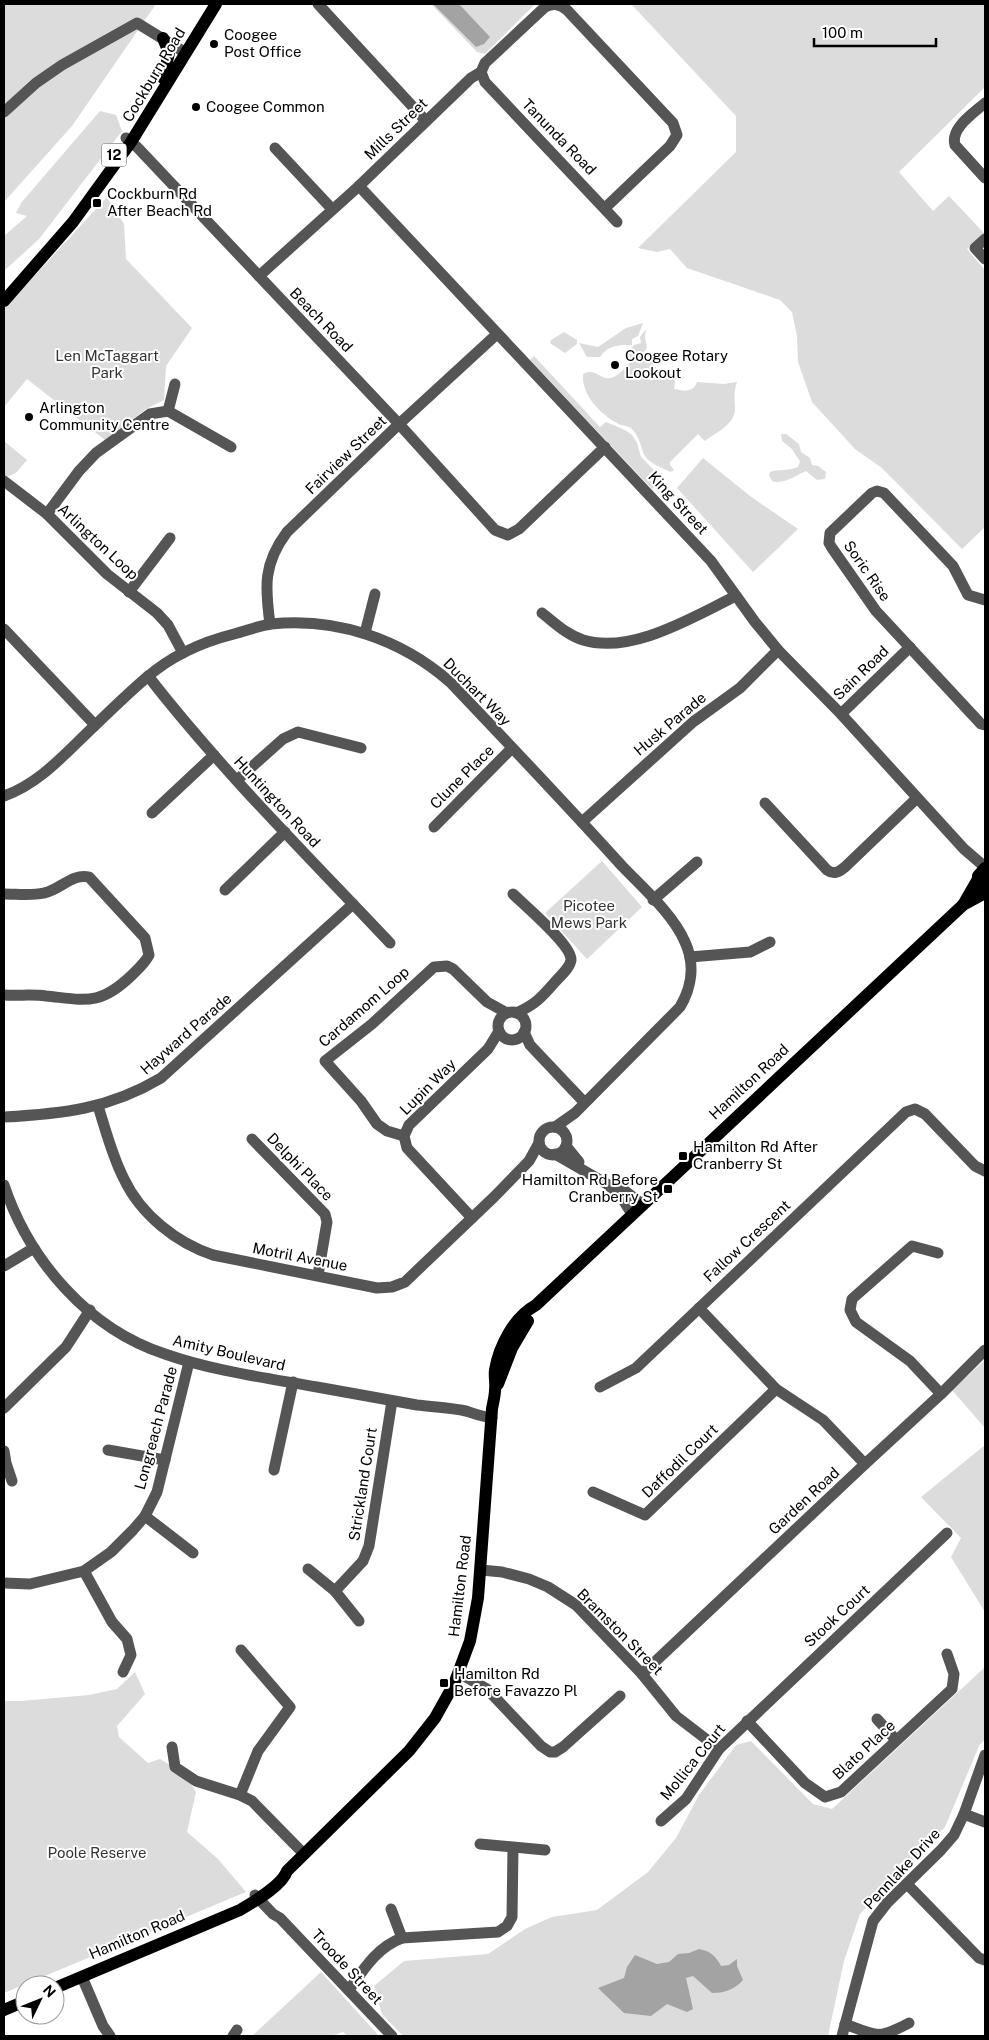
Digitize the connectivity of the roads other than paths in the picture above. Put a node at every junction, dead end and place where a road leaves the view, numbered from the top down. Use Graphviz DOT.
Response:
graph roads {
  1 [pos="206,4"];
  2 [pos="216,4"];
  3 [pos="318,4"];
  4 [pos="551,4"];
  5 [pos="163,38"];
  6 [pos="183,51"];
  7 [pos="481,72"];
  8 [pos="163,78"];
  9 [pos="985,103"];
  10 [pos="4,112"];
  11 [pos="426,121"];
  12 [pos="129,140"];
  13 [pos="275,148"];
  14 [pos="985,178"];
  15 [pos="359,186"];
  16 [pos="605,208"];
  17 [pos="332,209"];
  18 [pos="617,222"];
  19 [pos="985,239"];
  20 [pos="985,259"];
  21 [pos="259,276"];
  22 [pos="4,294"];
  23 [pos="4,302"];
  24 [pos="497,334"];
  25 [pos="175,384"];
  26 [pos="168,411"];
  27 [pos="399,424"];
  28 [pos="231,447"];
  29 [pos="605,447"];
  30 [pos="4,481"];
  31 [pos="47,514"];
  32 [pos="170,538"];
  33 [pos="129,592"];
  34 [pos="375,594"];
  35 [pos="736,596"];
  36 [pos="985,600"];
  37 [pos="542,613"];
  38 [pos="270,624"];
  39 [pos="4,628"];
  40 [pos="365,633"];
  41 [pos="910,647"];
  42 [pos="778,650"];
  43 [pos="184,652"];
  44 [pos="148,676"];
  45 [pos="841,714"];
  46 [pos="95,725"];
  47 [pos="985,725"];
  48 [pos="361,748"];
  49 [pos="512,748"];
  50 [pos="214,755"];
  51 [pos="237,780"];
  52 [pos="4,796"];
  53 [pos="916,798"];
  54 [pos="765,803"];
  55 [pos="152,813"];
  56 [pos="582,822"];
  57 [pos="434,827"];
  58 [pos="285,832"];
  59 [pos="697,862"];
  60 [pos="982,872"];
  61 [pos="225,890"];
  62 [pos="985,892"];
  63 [pos="4,894"];
  64 [pos="513,894"];
  65 [pos="653,900"];
  66 [pos="353,904"];
  67 [pos="963,905"];
  68 [pos="770,942"];
  69 [pos="390,943"];
  70 [pos="690,957"];
  71 [pos="4,995"];
  72 [pos="533,1005"];
  73 [pos="505,1019"];
  74 [pos="519,1033"];
  75 [pos="488,1049"];
  76 [pos="584,1102"];
  77 [pos="98,1106"];
  78 [pos="575,1113"];
  79 [pos="4,1117"];
  80 [pos="556,1127"];
  81 [pos="404,1136"];
  82 [pos="252,1140"];
  83 [pos="565,1141"];
  84 [pos="539,1143"];
  85 [pos="552,1154"];
  86 [pos="528,1161"];
  87 [pos="985,1171"];
  88 [pos="4,1184"];
  89 [pos="642,1204"];
  90 [pos="632,1214"];
  91 [pos="472,1218"];
  92 [pos="34,1248"];
  93 [pos="938,1253"];
  94 [pos="4,1266"];
  95 [pos="318,1275"];
  96 [pos="699,1308"];
  97 [pos="90,1310"];
  98 [pos="985,1350"];
  99 [pos="189,1362"];
  100 [pos="293,1382"];
  101 [pos="600,1388"];
  102 [pos="776,1389"];
  103 [pos="941,1394"];
  104 [pos="392,1400"];
  105 [pos="4,1408"];
  106 [pos="492,1414"];
  107 [pos="108,1450"];
  108 [pos="4,1452"];
  109 [pos="165,1460"];
  110 [pos="865,1464"];
  111 [pos="274,1470"];
  112 [pos="12,1481"];
  113 [pos="593,1492"];
  114 [pos="145,1516"];
  115 [pos="946,1533"];
  116 [pos="193,1553"];
  117 [pos="308,1569"];
  118 [pos="481,1570"];
  119 [pos="84,1571"];
  120 [pos="4,1583"];
  121 [pos="335,1591"];
  122 [pos="359,1621"];
  123 [pos="240,1650"];
  124 [pos="947,1654"];
  125 [pos="123,1672"];
  126 [pos="459,1673"];
  127 [pos="642,1674"];
  128 [pos="620,1696"];
  129 [pos="877,1719"];
  130 [pos="747,1721"];
  131 [pos="896,1740"];
  132 [pos="172,1747"];
  133 [pos="718,1749"];
  134 [pos="985,1755"];
  135 [pos="240,1795"];
  136 [pos="964,1814"];
  137 [pos="661,1821"];
  138 [pos="985,1822"];
  139 [pos="480,1844"];
  140 [pos="513,1848"];
  141 [pos="545,1850"];
  142 [pos="304,1854"];
  143 [pos="908,1884"];
  144 [pos="259,1895"];
  145 [pos="391,1909"];
  146 [pos="402,1938"];
  147 [pos="985,1960"];
  148 [pos="82,1977"];
  149 [pos="65,1984"];
  150 [pos="349,1990"];
  151 [pos="909,2023"];
  152 [pos="845,2024"];
  153 [pos="110,2036"];
  154 [pos="392,2036"];
  155 [pos="842,2036"];
  1 -- 6 [label="main road, Cockburn Road / 12"];
  2 -- 6 [label="main road, Cockburn Road / 12"];
  3 -- 11 [label="street"];
  4 -- 7 [label="street, Mills Street"];
  4 -- 16 [label="street"];
  5 -- 6 [label="street"];
  5 -- 8 [label="main road"];
  5 -- 10 [label="street"];
  6 -- 8 [label="main road, Cockburn Road / 12"];
  6 -- 12 [label="main road, Cockburn Road / 12"];
  7 -- 11 [label="street, Mills Street"];
  7 -- 16 [label="street, Tanunda Road"];
  8 -- 12 [label="main road, Cockburn Road / 12"];
  9 -- 14 [label="street"];
  11 -- 15 [label="street, Mills Street"];
  12 -- 21 [label="street, Beach Road"];
  12 -- 22 [label="main road, Cockburn Road / 12"];
  12 -- 23 [label="main road, Cockburn Road / 12"];
  13 -- 17 [label="street"];
  15 -- 17 [label="street, Mills Street"];
  15 -- 24 [label="street, King Street"];
  16 -- 18 [label="street, Tanunda Road"];
  17 -- 21 [label="street, Mills Street"];
  19 -- 20 [label="street"];
  21 -- 27 [label="street, Beach Road"];
  24 -- 27 [label="street, Fairview Street"];
  24 -- 29 [label="street, King Street"];
  25 -- 26 [label="street"];
  26 -- 28 [label="street"];
  26 -- 31 [label="street"];
  27 -- 29 [label="street, Beach Road"];
  27 -- 38 [label="street, Fairview Street"];
  29 -- 35 [label="street, King Street"];
  30 -- 31 [label="street, Arlington Loop"];
  31 -- 33 [label="street, Arlington Loop"];
  32 -- 33 [label="street"];
  33 -- 43 [label="street, Arlington Loop"];
  34 -- 40 [label="street"];
  35 -- 37 [label="street"];
  35 -- 42 [label="street, King Street"];
  36 -- 41 [label="street, Soric Rise"];
  38 -- 40 [label="street, Duchart Way"];
  38 -- 43 [label="street, Duchart Way"];
  39 -- 46 [label="street"];
  40 -- 49 [label="street, Duchart Way"];
  41 -- 45 [label="street, Sain Road"];
  41 -- 47 [label="street, Sain Road"];
  42 -- 45 [label="street, King Street"];
  42 -- 56 [label="street, Husk Parade"];
  43 -- 44 [label="street, Duchart Way"];
  44 -- 46 [label="street, Duchart Way"];
  44 -- 50 [label="street, Huntington Road"];
  45 -- 53 [label="street, King Street"];
  46 -- 52 [label="street, Duchart Way"];
  48 -- 51 [label="street"];
  49 -- 56 [label="street, Duchart Way"];
  49 -- 57 [label="street, Clune Place"];
  50 -- 51 [label="street, Huntington Road"];
  50 -- 55 [label="street"];
  51 -- 58 [label="street, Huntington Road"];
  53 -- 54 [label="street"];
  53 -- 60 [label="street, King Street"];
  56 -- 65 [label="street, Duchart Way"];
  58 -- 61 [label="street"];
  58 -- 66 [label="street, Huntington Road"];
  59 -- 65 [label="street"];
  60 -- 62 [label="main road"];
  60 -- 67 [label="main road, Hamilton Road"];
  62 -- 67 [label="main road, Hamilton Road"];
  63 -- 71 [label="street"];
  64 -- 72 [label="street"];
  65 -- 70 [label="street, Duchart Way"];
  66 -- 69 [label="street, Huntington Road"];
  66 -- 77 [label="street, Hayward Parade"];
  67 -- 89 [label="main road, Hamilton Road"];
  68 -- 70 [label="street"];
  70 -- 76 [label="street, Duchart Way"];
  72 -- 73 [label="street"];
  72 -- 74 [label="street"];
  73 -- 74 [label="street"];
  73 -- 74 [label="street"];
  73 -- 75 [label="street, Lupin Way"];
  73 -- 81 [label="street, Cardamom Loop"];
  74 -- 75 [label="street, Lupin Way"];
  74 -- 76 [label="street"];
  75 -- 81 [label="street, Lupin Way"];
  76 -- 78 [label="street, Duchart Way"];
  77 -- 79 [label="street, Hayward Parade"];
  77 -- 95 [label="street, Motril Avenue"];
  78 -- 80 [label="street, Duchart Way"];
  78 -- 83 [label="street, Duchart Way"];
  80 -- 83 [label="street"];
  80 -- 84 [label="street"];
  81 -- 91 [label="street, Lupin Way"];
  82 -- 95 [label="street, Delphi Place"];
  83 -- 85 [label="street"];
  83 -- 89 [label="street"];
  84 -- 85 [label="street"];
  84 -- 86 [label="street, Motril Avenue"];
  85 -- 86 [label="street, Motril Avenue"];
  85 -- 90 [label="street"];
  86 -- 91 [label="street, Motril Avenue"];
  87 -- 96 [label="street, Fallow Crescent"];
  88 -- 92 [label="street, Amity Boulevard"];
  89 -- 90 [label="main road, Hamilton Road"];
  90 -- 106 [label="main road, Hamilton Road"];
  91 -- 95 [label="street, Motril Avenue"];
  92 -- 94 [label="street"];
  92 -- 97 [label="street, Amity Boulevard"];
  93 -- 103 [label="street"];
  96 -- 101 [label="street, Fallow Crescent"];
  96 -- 102 [label="street"];
  97 -- 99 [label="street, Amity Boulevard"];
  97 -- 105 [label="street"];
  98 -- 103 [label="street, Garden Road"];
  99 -- 100 [label="street, Amity Boulevard"];
  99 -- 109 [label="street, Longreach Parade"];
  100 -- 104 [label="street, Amity Boulevard"];
  100 -- 111 [label="street"];
  102 -- 110 [label="street"];
  102 -- 113 [label="street, Daffodil Court"];
  103 -- 110 [label="street, Garden Road"];
  104 -- 106 [label="street, Amity Boulevard"];
  104 -- 121 [label="street, Strickland Court"];
  106 -- 118 [label="main road, Hamilton Road"];
  107 -- 109 [label="street"];
  108 -- 112 [label="street"];
  109 -- 114 [label="street, Longreach Parade"];
  110 -- 127 [label="street, Garden Road"];
  114 -- 116 [label="street"];
  114 -- 119 [label="street, Longreach Parade"];
  115 -- 130 [label="street, Stook Court"];
  117 -- 121 [label="street"];
  118 -- 126 [label="main road, Hamilton Road"];
  118 -- 127 [label="street, Bramston Street"];
  119 -- 120 [label="street, Longreach Parade"];
  119 -- 125 [label="street"];
  121 -- 122 [label="street"];
  123 -- 135 [label="street"];
  124 -- 131 [label="street, Blato Place"];
  126 -- 128 [label="street"];
  126 -- 142 [label="main road, Hamilton Road"];
  127 -- 133 [label="street, Bramston Street"];
  129 -- 131 [label="street"];
  130 -- 131 [label="street, Blato Place"];
  130 -- 133 [label="street, Mollica Court"];
  132 -- 135 [label="street"];
  133 -- 137 [label="street, Mollica Court"];
  134 -- 136 [label="street, Pennlake Drive"];
  135 -- 142 [label="street"];
  136 -- 138 [label="street"];
  136 -- 143 [label="street, Pennlake Drive"];
  139 -- 140 [label="street"];
  140 -- 141 [label="street"];
  140 -- 146 [label="street"];
  142 -- 144 [label="main road, Hamilton Road"];
  143 -- 147 [label="street"];
  143 -- 152 [label="street, Pennlake Drive"];
  144 -- 148 [label="main road, Hamilton Road"];
  144 -- 150 [label="street, Troode Street"];
  145 -- 146 [label="street"];
  146 -- 150 [label="street"];
  148 -- 149 [label="main road, Hamilton Road"];
  148 -- 153 [label="street"];
  150 -- 154 [label="street, Troode Street"];
  151 -- 152 [label="street"];
  152 -- 155 [label="street, Pennlake Drive"];
}
